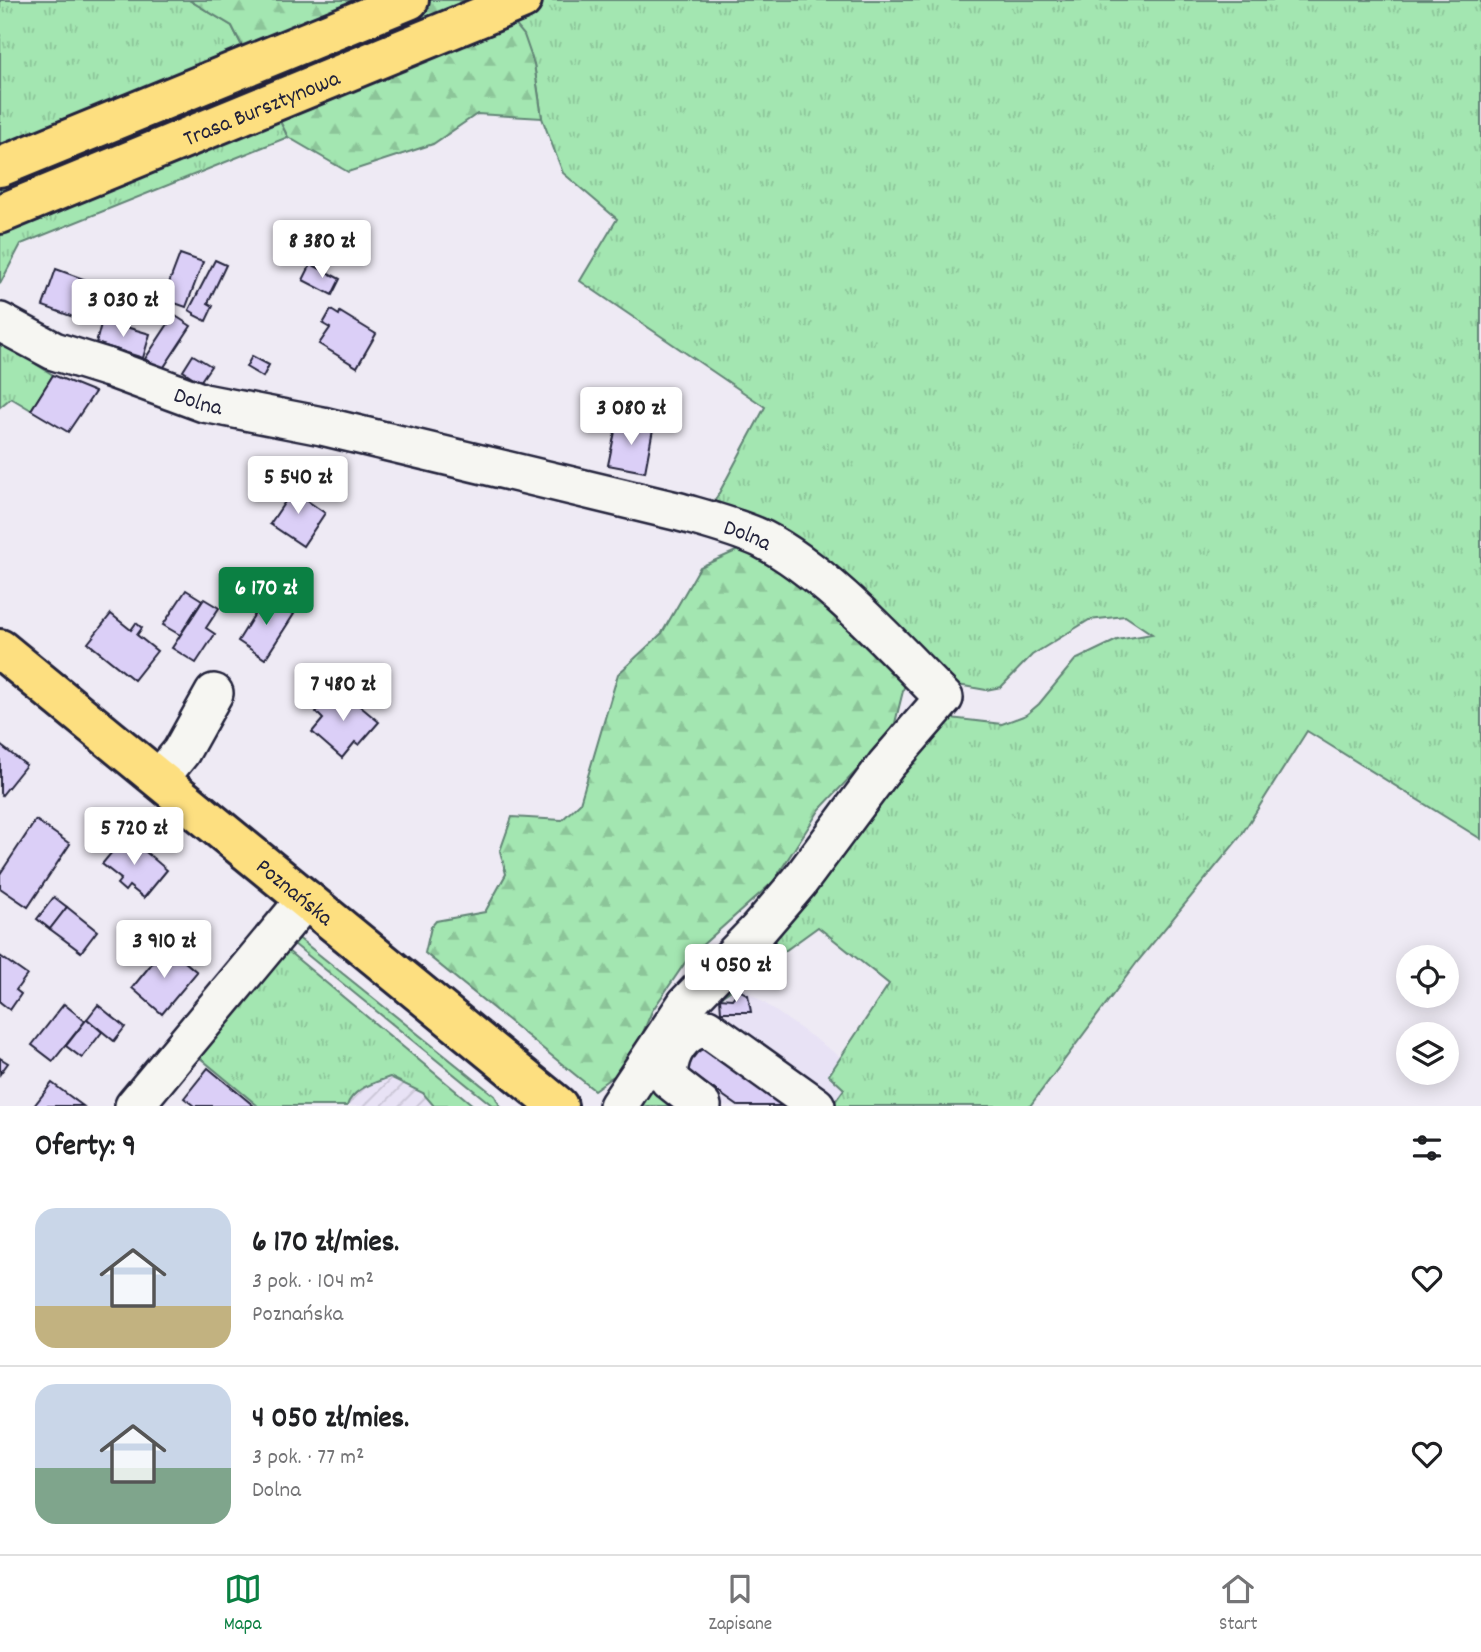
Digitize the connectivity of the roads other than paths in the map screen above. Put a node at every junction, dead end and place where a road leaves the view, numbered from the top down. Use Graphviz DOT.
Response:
graph roads {
  1 [pos="409,0"];
  2 [pos="522,0"];
  3 [pos="0,167"];
  4 [pos="0,214"];
  5 [pos="0,322"];
  6 [pos="0,649"];
  7 [pos="214,693"];
  8 [pos="159,779"];
  9 [pos="306,899"];
  10 [pos="134,1106"];
  11 [pos="558,1106"];
  12 [pos="618,1106"];
  13 [pos="702,1106"];
  14 [pos="816,1106"];
  1 -- 3 [label="main road, Trasa Bursztynowa"];
  2 -- 4 [label="main road, Trasa Bursztynowa"];
  5 -- 12 [label="street, Dolna"];
  6 -- 8 [label="main road, Poznańska"];
  7 -- 8 [label="street"];
  8 -- 9 [label="main road, Poznańska"];
  9 -- 10 [label="street"];
  9 -- 11 [label="main road, Poznańska"];
  13 -- 14 [label="street"];
}
